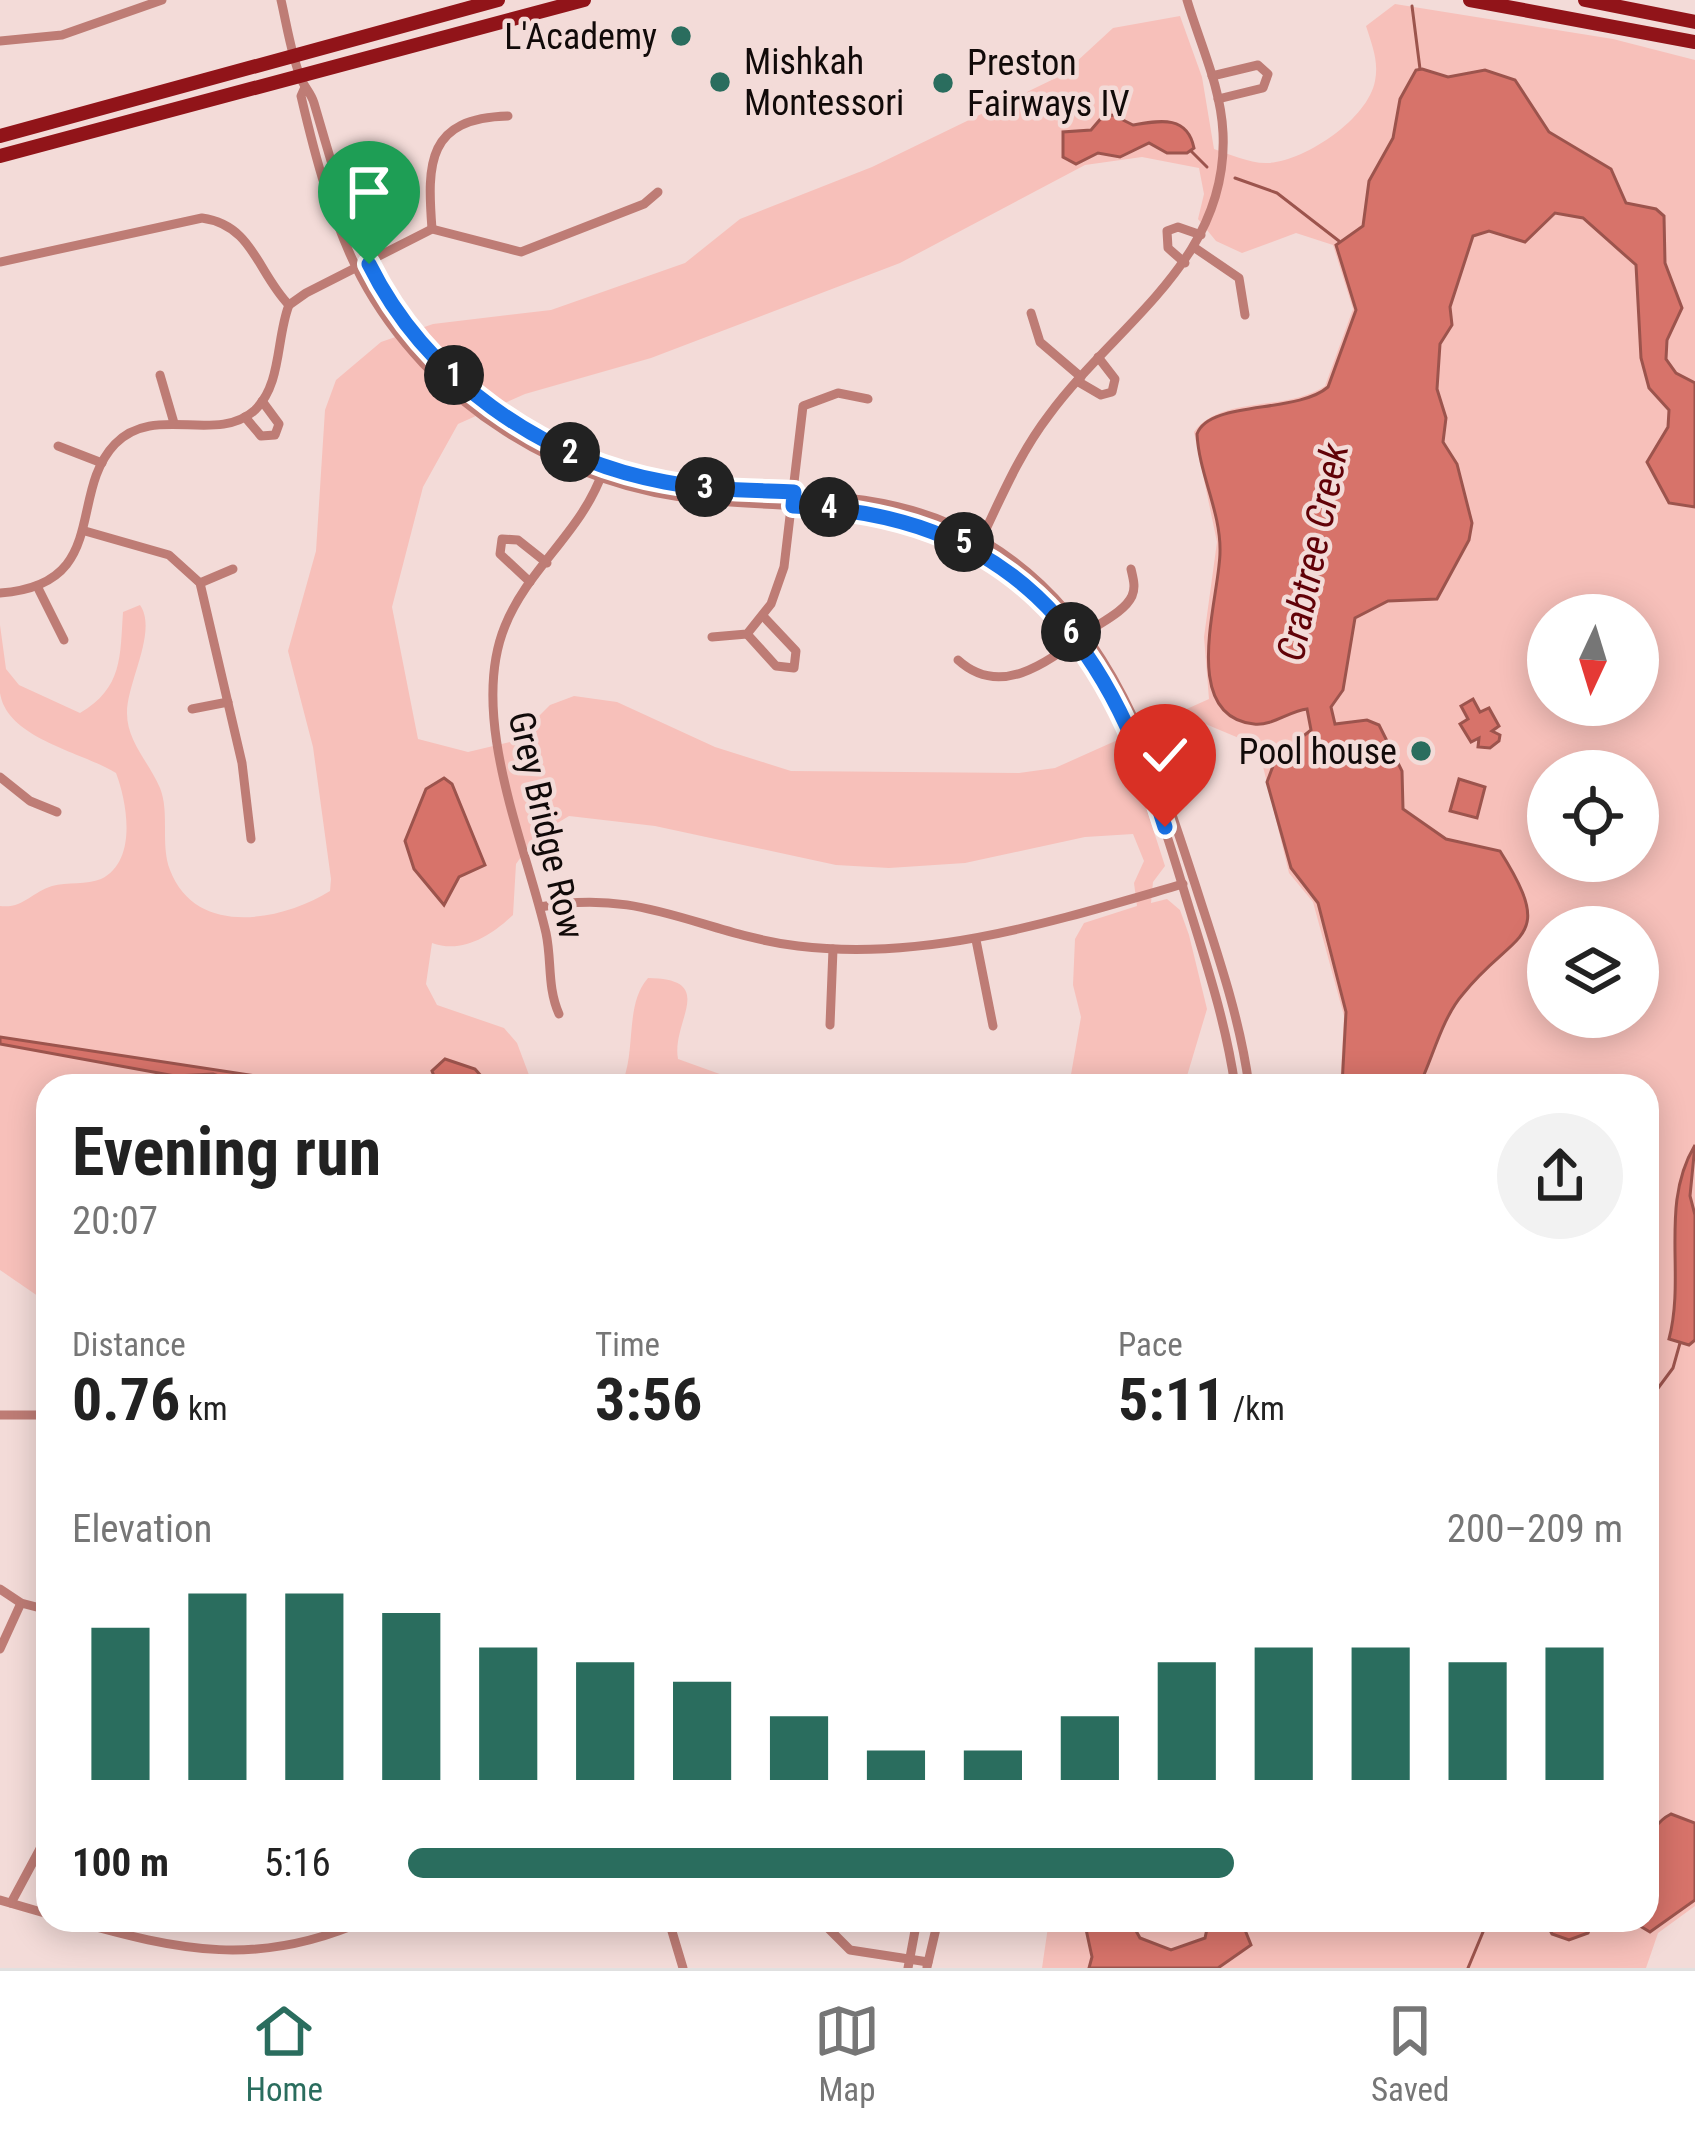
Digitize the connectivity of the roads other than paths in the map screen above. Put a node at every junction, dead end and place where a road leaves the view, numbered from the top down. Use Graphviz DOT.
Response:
graph roads {
  1 [pos="162,0"];
  2 [pos="281,0"];
  3 [pos="498,0"];
  4 [pos="584,0"];
  5 [pos="1187,0"];
  6 [pos="1470,0"];
  7 [pos="1585,0"];
  8 [pos="1695,22"];
  9 [pos="0,41"];
  10 [pos="1695,42"];
  11 [pos="293,55"];
  12 [pos="1212,76"];
  13 [pos="303,82"];
  14 [pos="1218,99"];
  15 [pos="508,116"];
  16 [pos="0,136"];
  17 [pos="0,156"];
  18 [pos="658,192"];
  19 [pos="432,230"];
  20 [pos="1201,235"];
  21 [pos="1195,248"];
  22 [pos="0,262"];
  23 [pos="1185,263"];
  24 [pos="363,266"];
  25 [pos="289,305"];
  26 [pos="1031,313"];
  27 [pos="1245,315"];
  28 [pos="1098,357"];
  29 [pos="160,375"];
  30 [pos="1079,380"];
  31 [pos="868,399"];
  32 [pos="262,401"];
  33 [pos="245,417"];
  34 [pos="174,423"];
  35 [pos="58,446"];
  36 [pos="102,463"];
  37 [pos="603,471"];
  38 [pos="794,492"];
  39 [pos="793,506"];
  40 [pos="85,531"];
  41 [pos="979,544"];
  42 [pos="547,563"];
  43 [pos="232,569"];
  44 [pos="1131,569"];
  45 [pos="200,583"];
  46 [pos="530,583"];
  47 [pos="37,586"];
  48 [pos="0,593"];
  49 [pos="764,617"];
  50 [pos="747,634"];
  51 [pos="712,637"];
  52 [pos="1081,637"];
  53 [pos="64,640"];
  54 [pos="958,660"];
  55 [pos="228,702"];
  56 [pos="192,709"];
  57 [pos="0,776"];
  58 [pos="58,812"];
  59 [pos="251,839"];
  60 [pos="1188,883"];
  61 [pos="540,907"];
  62 [pos="976,940"];
  63 [pos="833,950"];
  64 [pos="559,1014"];
  65 [pos="830,1025"];
  66 [pos="993,1026"];
  67 [pos="1233,1074"];
  68 [pos="1246,1074"];
  69 [pos="0,1398"];
  70 [pos="2,1414"];
  71 [pos="36,1415"];
  72 [pos="0,1589"];
  73 [pos="21,1603"];
  74 [pos="36,1607"];
  75 [pos="0,1648"];
  76 [pos="36,1853"];
  77 [pos="6,1902"];
  78 [pos="36,1911"];
  79 [pos="115,1932"];
  80 [pos="338,1932"];
  81 [pos="672,1932"];
  82 [pos="832,1932"];
  83 [pos="914,1932"];
  84 [pos="935,1932"];
  85 [pos="241,1962"];
  86 [pos="909,1964"];
  87 [pos="927,1965"];
  88 [pos="683,1968"];
  1 -- 9 [label="street"];
  2 -- 11 [label="street"];
  3 -- 11 [label="main road"];
  4 -- 13 [label="main road"];
  5 -- 12 [label="street"];
  6 -- 10 [label="main road"];
  7 -- 8 [label="main road"];
  11 -- 13 [label="street"];
  11 -- 16 [label="main road"];
  12 -- 14 [label="street"];
  12 -- 14 [label="street"];
  13 -- 17 [label="main road"];
  13 -- 24 [label="street"];
  14 -- 20 [label="street"];
  15 -- 19 [label="street"];
  18 -- 19 [label="street"];
  19 -- 24 [label="street"];
  20 -- 21 [label="street"];
  20 -- 23 [label="street"];
  21 -- 23 [label="street"];
  21 -- 27 [label="street"];
  22 -- 25 [label="street"];
  23 -- 28 [label="street"];
  24 -- 25 [label="street"];
  24 -- 37 [label="street"];
  25 -- 32 [label="street"];
  26 -- 30 [label="street"];
  28 -- 30 [label="street"];
  28 -- 30 [label="street"];
  29 -- 34 [label="street"];
  30 -- 41 [label="street"];
  31 -- 38 [label="street"];
  32 -- 33 [label="street"];
  32 -- 33 [label="street"];
  33 -- 34 [label="street"];
  34 -- 36 [label="street"];
  35 -- 36 [label="street"];
  36 -- 40 [label="street"];
  37 -- 38 [label="street"];
  37 -- 39 [label="street"];
  37 -- 42 [label="street, Grey Bridge Row"];
  38 -- 39 [label="street"];
  38 -- 41 [label="street"];
  39 -- 41 [label="street"];
  39 -- 49 [label="street"];
  40 -- 45 [label="street"];
  40 -- 47 [label="street"];
  41 -- 52 [label="street"];
  42 -- 46 [label="street, Grey Bridge Row"];
  42 -- 46 [label="street"];
  43 -- 45 [label="street"];
  44 -- 52 [label="street"];
  45 -- 55 [label="street"];
  46 -- 61 [label="street, Grey Bridge Row"];
  47 -- 48 [label="street"];
  47 -- 53 [label="street"];
  49 -- 50 [label="street"];
  49 -- 50 [label="street"];
  50 -- 51 [label="street"];
  52 -- 54 [label="street"];
  52 -- 60 [label="street"];
  55 -- 56 [label="street"];
  55 -- 59 [label="street"];
  57 -- 58 [label="street"];
  60 -- 62 [label="street"];
  60 -- 67 [label="street"];
  60 -- 68 [label="street"];
  61 -- 63 [label="street"];
  61 -- 64 [label="street, Grey Bridge Row"];
  62 -- 63 [label="street"];
  62 -- 66 [label="street"];
  63 -- 65 [label="street"];
  69 -- 70 [label="street"];
  70 -- 71 [label="street"];
  72 -- 73 [label="street"];
  73 -- 74 [label="street"];
  73 -- 75 [label="street"];
  76 -- 77 [label="street"];
  77 -- 78 [label="street"];
  79 -- 85 [label="street"];
  80 -- 85 [label="street"];
  81 -- 88 [label="street"];
  82 -- 86 [label="street"];
  83 -- 86 [label="street"];
  84 -- 87 [label="street"];
  86 -- 87 [label="street"];
}
